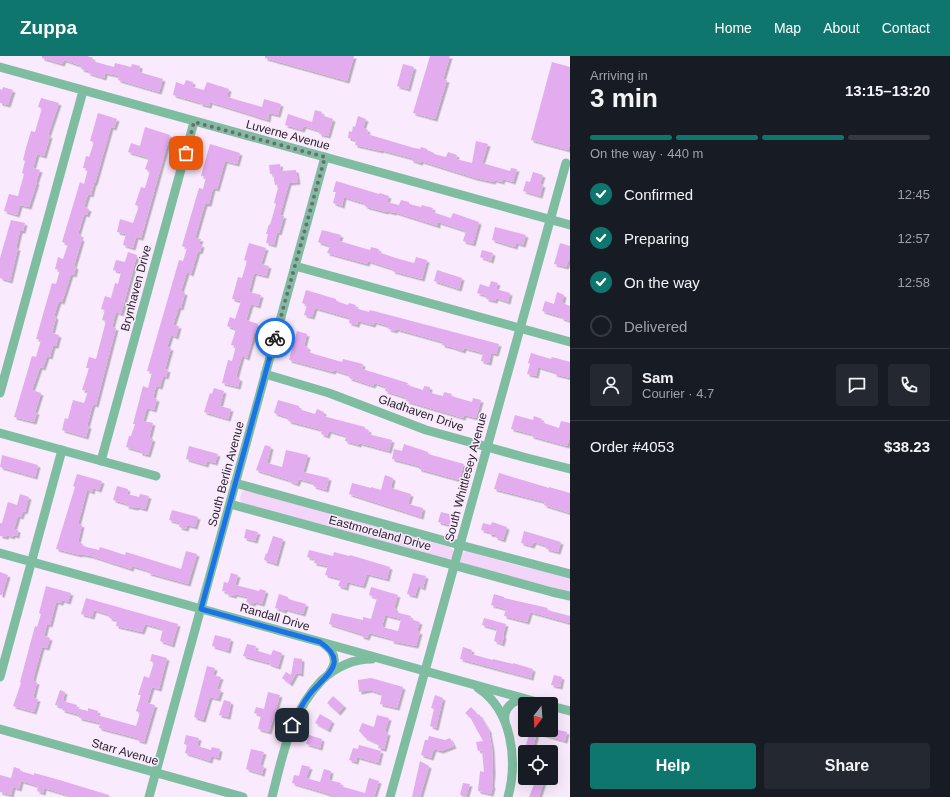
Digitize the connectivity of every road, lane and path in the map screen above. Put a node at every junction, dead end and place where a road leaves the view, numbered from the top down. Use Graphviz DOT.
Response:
graph roads {
  1 [pos="0,67"];
  2 [pos="83,91"];
  3 [pos="194,122"];
  4 [pos="325,157"];
  5 [pos="566,163"];
  6 [pos="550,219"];
  7 [pos="570,225"];
  8 [pos="295,266"];
  9 [pos="520,328"];
  10 [pos="570,342"];
  11 [pos="266,374"];
  12 [pos="0,393"];
  13 [pos="0,433"];
  14 [pos="486,447"];
  15 [pos="62,450"];
  16 [pos="101,461"];
  17 [pos="570,469"];
  18 [pos="156,476"];
  19 [pos="235,483"];
  20 [pos="230,504"];
  21 [pos="460,545"];
  22 [pos="0,553"];
  23 [pos="32,562"];
  24 [pos="454,566"];
  25 [pos="570,574"];
  26 [pos="570,596"];
  27 [pos="201,609"];
  28 [pos="320,642"];
  29 [pos="382,659"];
  30 [pos="425,671"];
  31 [pos="328,675"];
  32 [pos="0,676"];
  33 [pos="471,684"];
  34 [pos="519,697"];
  35 [pos="518,700"];
  36 [pos="558,708"];
  37 [pos="570,711"];
  38 [pos="505,722"];
  39 [pos="0,729"];
  40 [pos="156,773"];
  41 [pos="149,797"];
  42 [pos="243,797"];
  43 [pos="272,797"];
  44 [pos="390,797"];
  45 [pos="508,797"];
  1 -- 2 [label="street, Luverne Avenue"];
  2 -- 3 [label="street, Luverne Avenue"];
  2 -- 12 [label="street"];
  3 -- 4 [label="street, Luverne Avenue"];
  3 -- 16 [label="street, Brynhaven Drive"];
  4 -- 6 [label="street, Luverne Avenue"];
  4 -- 8 [label="street, South Berlin Avenue"];
  5 -- 6 [label="street, South Whittlesey Avenue"];
  6 -- 7 [label="street, Luverne Avenue"];
  6 -- 9 [label="street, South Whittlesey Avenue"];
  8 -- 9 [label="street"];
  8 -- 11 [label="street, South Berlin Avenue"];
  9 -- 10 [label="street"];
  9 -- 14 [label="street, South Whittlesey Avenue"];
  11 -- 14 [label="street, Gladhaven Drive"];
  11 -- 19 [label="street, South Berlin Avenue"];
  13 -- 15 [label="street"];
  14 -- 17 [label="street, Gladhaven Drive"];
  14 -- 21 [label="street, South Whittlesey Avenue"];
  15 -- 16 [label="street"];
  15 -- 23 [label="street"];
  16 -- 18 [label="street"];
  19 -- 20 [label="street, South Berlin Avenue"];
  19 -- 21 [label="street, Eastmoreland Drive"];
  20 -- 24 [label="street, Eastmoreland Drive"];
  20 -- 27 [label="street, South Berlin Avenue"];
  21 -- 24 [label="street, South Whittlesey Avenue"];
  21 -- 25 [label="street, Eastmoreland Drive"];
  22 -- 23 [label="street, Randall Drive"];
  23 -- 27 [label="street, Randall Drive"];
  23 -- 32 [label="street"];
  24 -- 26 [label="street, Eastmoreland Drive"];
  24 -- 30 [label="street, South Whittlesey Avenue"];
  27 -- 28 [label="street, Randall Drive"];
  27 -- 40 [label="street, South Berlin Avenue"];
  28 -- 29 [label="street, Randall Drive"];
  28 -- 31 [label="street"];
  29 -- 30 [label="street, Randall Drive"];
  29 -- 31 [label="street"];
  30 -- 33 [label="street, Randall Drive"];
  30 -- 44 [label="street, South Whittlesey Avenue"];
  31 -- 43 [label="street"];
  33 -- 34 [label="street, Randall Drive"];
  33 -- 38 [label="street"];
  35 -- 38 [label="street"];
  36 -- 37 [label="street"];
  38 -- 45 [label="street"];
  39 -- 40 [label="street, Starr Avenue"];
  40 -- 41 [label="street, South Berlin Avenue"];
  40 -- 42 [label="street, Starr Avenue"];
}
